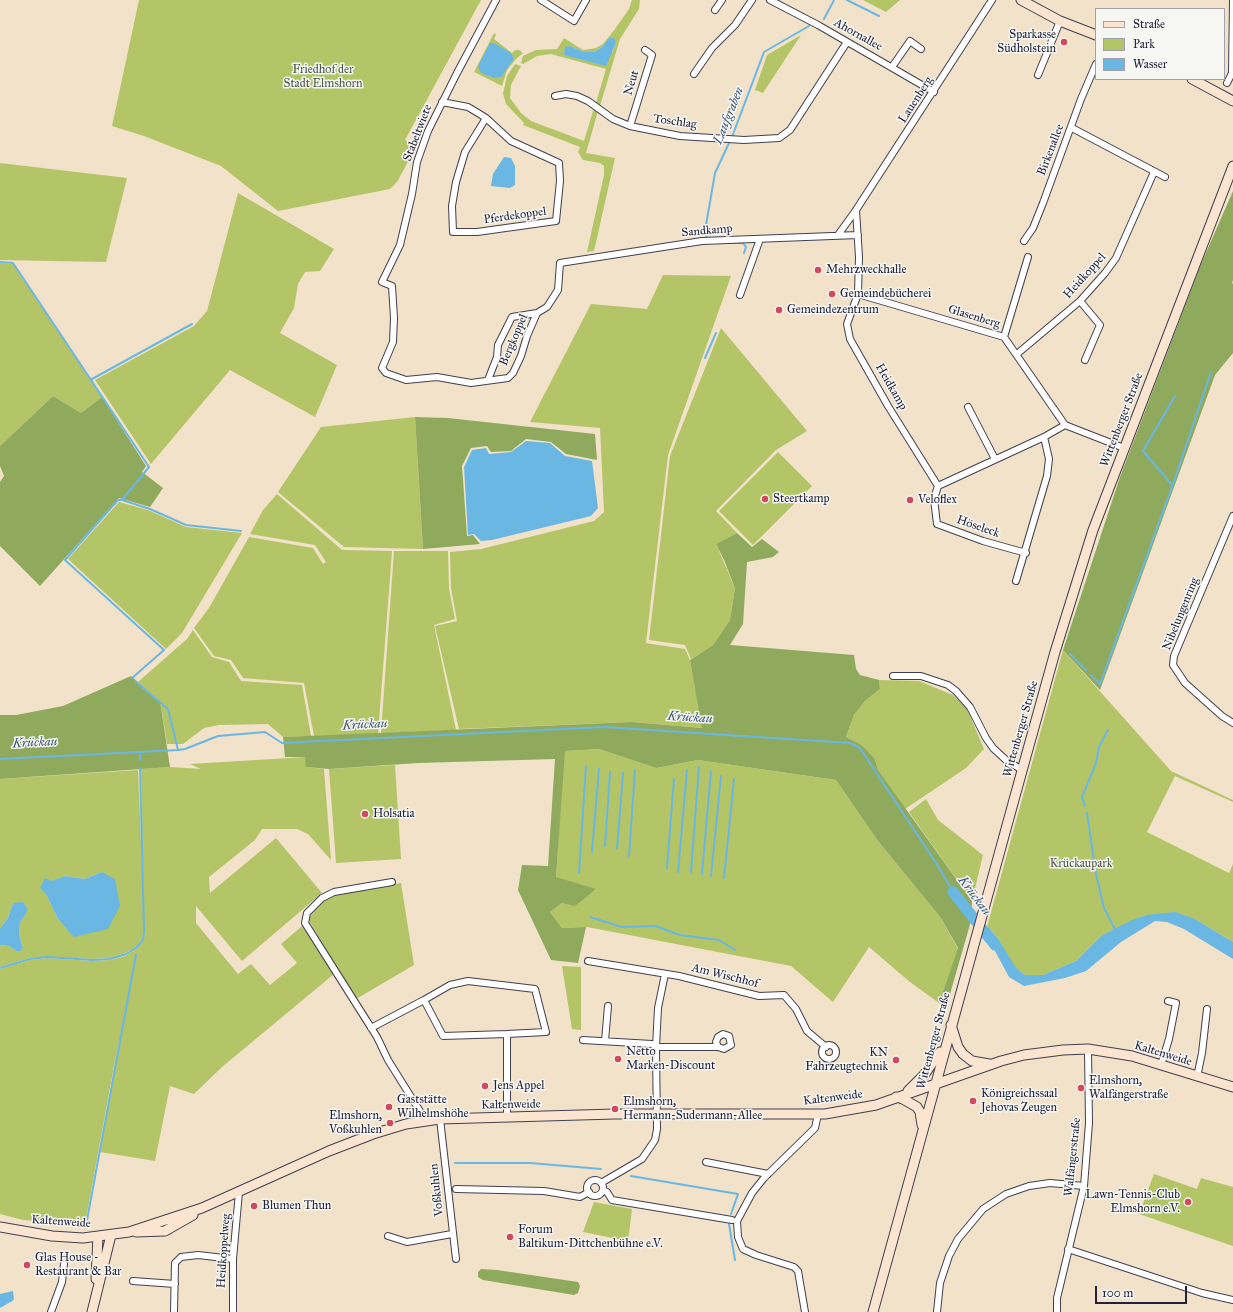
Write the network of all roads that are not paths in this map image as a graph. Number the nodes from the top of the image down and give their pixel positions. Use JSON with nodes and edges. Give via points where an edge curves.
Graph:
{"nodes":[{"id":1,"x":496,"y":0,"type":"edge"},
{"id":2,"x":541,"y":0,"type":"edge"},
{"id":3,"x":586,"y":0,"type":"edge"},
{"id":4,"x":722,"y":0,"type":"edge"},
{"id":5,"x":752,"y":0,"type":"edge"},
{"id":6,"x":770,"y":0,"type":"edge"},
{"id":7,"x":992,"y":0,"type":"edge"},
{"id":8,"x":1021,"y":0,"type":"edge"},
{"id":9,"x":1233,"y":0,"type":"edge"},
{"id":10,"x":715,"y":10,"type":"dead end"},
{"id":11,"x":1060,"y":21,"type":"junction"},
{"id":12,"x":1095,"y":35,"type":"edge"},
{"id":13,"x":847,"y":42,"type":"junction"},
{"id":14,"x":921,"y":49,"type":"dead end"},
{"id":15,"x":645,"y":50,"type":"dead end"},
{"id":16,"x":1095,"y":66,"type":"edge"},
{"id":17,"x":892,"y":67,"type":"junction"},
{"id":18,"x":694,"y":74,"type":"dead end"},
{"id":19,"x":1038,"y":76,"type":"dead end"},
{"id":20,"x":1194,"y":80,"type":"edge"},
{"id":21,"x":1227,"y":83,"type":"dead end"},
{"id":22,"x":934,"y":92,"type":"junction"},
{"id":23,"x":555,"y":96,"type":"dead end"},
{"id":24,"x":1233,"y":101,"type":"edge"},
{"id":25,"x":442,"y":102,"type":"junction"},
{"id":26,"x":486,"y":118,"type":"junction"},
{"id":27,"x":630,"y":126,"type":"junction"},
{"id":28,"x":1072,"y":128,"type":"junction"},
{"id":29,"x":1233,"y":166,"type":"edge"},
{"id":30,"x":1154,"y":172,"type":"junction"},
{"id":31,"x":1166,"y":177,"type":"dead end"},
{"id":32,"x":856,"y":210,"type":"junction"},
{"id":33,"x":838,"y":235,"type":"junction"},
{"id":34,"x":858,"y":235,"type":"junction"},
{"id":35,"x":760,"y":239,"type":"junction"},
{"id":36,"x":1024,"y":241,"type":"dead end"},
{"id":37,"x":1028,"y":257,"type":"dead end"},
{"id":38,"x":560,"y":263,"type":"joint"},
{"id":39,"x":392,"y":286,"type":"joint"},
{"id":40,"x":858,"y":294,"type":"junction"},
{"id":41,"x":740,"y":295,"type":"dead end"},
{"id":42,"x":1080,"y":301,"type":"junction"},
{"id":43,"x":538,"y":313,"type":"junction"},
{"id":44,"x":1004,"y":337,"type":"junction"},
{"id":45,"x":1017,"y":354,"type":"junction"},
{"id":46,"x":1085,"y":360,"type":"dead end"},
{"id":47,"x":488,"y":380,"type":"junction"},
{"id":48,"x":968,"y":407,"type":"dead end"},
{"id":49,"x":1065,"y":424,"type":"junction"},
{"id":50,"x":1044,"y":436,"type":"junction"},
{"id":51,"x":1124,"y":448,"type":"junction"},
{"id":52,"x":995,"y":459,"type":"junction"},
{"id":53,"x":938,"y":486,"type":"junction"},
{"id":54,"x":1233,"y":516,"type":"edge"},
{"id":55,"x":1026,"y":553,"type":"junction"},
{"id":56,"x":1016,"y":581,"type":"dead end"},
{"id":57,"x":893,"y":676,"type":"dead end"},
{"id":58,"x":1233,"y":724,"type":"edge"},
{"id":59,"x":1022,"y":770,"type":"junction"},
{"id":60,"x":392,"y":882,"type":"dead end"},
{"id":61,"x":588,"y":960,"type":"dead end"},
{"id":62,"x":665,"y":974,"type":"junction"},
{"id":63,"x":424,"y":1000,"type":"junction"},
{"id":64,"x":1168,"y":1001,"type":"dead end"},
{"id":65,"x":608,"y":1006,"type":"dead end"},
{"id":66,"x":1207,"y":1009,"type":"dead end"},
{"id":67,"x":951,"y":1025,"type":"junction"},
{"id":68,"x":371,"y":1028,"type":"junction"},
{"id":69,"x":507,"y":1034,"type":"junction"},
{"id":70,"x":583,"y":1040,"type":"dead end"},
{"id":71,"x":605,"y":1041,"type":"junction"},
{"id":72,"x":946,"y":1043,"type":"junction"},
{"id":73,"x":656,"y":1047,"type":"junction"},
{"id":74,"x":718,"y":1047,"type":"dead end"},
{"id":75,"x":826,"y":1047,"type":"dead end"},
{"id":76,"x":1088,"y":1049,"type":"junction"},
{"id":77,"x":990,"y":1064,"type":"junction"},
{"id":78,"x":1161,"y":1065,"type":"junction"},
{"id":79,"x":1197,"y":1077,"type":"junction"},
{"id":80,"x":935,"y":1083,"type":"junction"},
{"id":81,"x":1233,"y":1087,"type":"edge"},
{"id":82,"x":906,"y":1094,"type":"junction"},
{"id":83,"x":896,"y":1097,"type":"junction"},
{"id":84,"x":818,"y":1114,"type":"junction"},
{"id":85,"x":656,"y":1115,"type":"junction"},
{"id":86,"x":507,"y":1117,"type":"junction"},
{"id":87,"x":440,"y":1119,"type":"junction"},
{"id":88,"x":423,"y":1122,"type":"junction"},
{"id":89,"x":923,"y":1128,"type":"junction"},
{"id":90,"x":706,"y":1162,"type":"dead end"},
{"id":91,"x":768,"y":1174,"type":"junction"},
{"id":92,"x":601,"y":1183,"type":"junction"},
{"id":93,"x":1084,"y":1186,"type":"junction"},
{"id":94,"x":456,"y":1189,"type":"dead end"},
{"id":95,"x":602,"y":1190,"type":"junction"},
{"id":96,"x":239,"y":1192,"type":"junction"},
{"id":97,"x":589,"y":1192,"type":"junction"},
{"id":98,"x":732,"y":1220,"type":"dead end"},
{"id":99,"x":0,"y":1227,"type":"edge"},
{"id":100,"x":452,"y":1234,"type":"junction"},
{"id":101,"x":111,"y":1235,"type":"junction"},
{"id":102,"x":98,"y":1236,"type":"junction"},
{"id":103,"x":388,"y":1236,"type":"dead end"},
{"id":104,"x":1068,"y":1249,"type":"junction"},
{"id":105,"x":232,"y":1259,"type":"junction"},
{"id":106,"x":456,"y":1259,"type":"dead end"},
{"id":107,"x":64,"y":1264,"type":"dead end"},
{"id":108,"x":133,"y":1282,"type":"dead end"},
{"id":109,"x":175,"y":1284,"type":"junction"},
{"id":110,"x":1233,"y":1300,"type":"edge"},
{"id":111,"x":94,"y":1302,"type":"junction"},
{"id":112,"x":51,"y":1312,"type":"edge"},
{"id":113,"x":92,"y":1312,"type":"edge"},
{"id":114,"x":174,"y":1312,"type":"edge"},
{"id":115,"x":233,"y":1312,"type":"edge"},
{"id":116,"x":805,"y":1312,"type":"edge"},
{"id":117,"x":873,"y":1312,"type":"edge"},
{"id":118,"x":937,"y":1312,"type":"edge"},
{"id":119,"x":1057,"y":1312,"type":"edge"}],
"edges":[{"from":1,"to":25,"type":"street","name":"Stabeltwiete"},
{"from":2,"to":3,"type":"street","via":[[574,21]]},
{"from":4,"to":10,"type":"street"},
{"from":5,"to":18,"type":"street","via":[[735,25],[712,48]]},
{"from":6,"to":13,"type":"street","name":"Ahornallee"},
{"from":7,"to":22,"type":"street","name":"Lauenberg"},
{"from":8,"to":11,"type":"main road"},
{"from":9,"to":21,"type":"street","via":[[1232,73]]},
{"from":11,"to":12,"type":"main road"},
{"from":11,"to":19,"type":"street"},
{"from":13,"to":17,"type":"street","name":"Ahornallee"},
{"from":13,"to":27,"type":"street","name":"Toschlag","via":[[790,130],[779,138],[680,136]]},
{"from":14,"to":17,"type":"street","via":[[910,41]]},
{"from":15,"to":27,"type":"street","name":"Neut","via":[[652,55]]},
{"from":16,"to":28,"type":"street","name":"Birkenallee"},
{"from":17,"to":22,"type":"street","name":"Ahornallee"},
{"from":20,"to":24,"type":"main road"},
{"from":22,"to":32,"type":"street","name":"Lauenberg"},
{"from":23,"to":27,"type":"street","name":"Toschlag","via":[[577,96],[613,119]]},
{"from":25,"to":26,"type":"street","name":"Pferdekoppel","via":[[468,107]]},
{"from":25,"to":39,"type":"street","name":"Stabeltwiete","via":[[417,162],[400,245],[382,282]]},
{"from":26,"to":26,"type":"street","name":"Pferdekoppel","via":[[465,152],[456,182],[452,206],[453,232],[476,232],[556,221],[560,181],[558,163],[511,141]]},
{"from":28,"to":30,"type":"street"},
{"from":28,"to":36,"type":"street","name":"Birkenallee","via":[[1032,228]]},
{"from":29,"to":51,"type":"main road","name":"Wittenberger Straße"},
{"from":30,"to":31,"type":"street"},
{"from":30,"to":42,"type":"street","name":"Heidkoppel","via":[[1116,258]]},
{"from":32,"to":33,"type":"street","name":"Lauenberg"},
{"from":32,"to":34,"type":"street"},
{"from":33,"to":34,"type":"street","name":"Sandkamp"},
{"from":33,"to":35,"type":"street","name":"Sandkamp"},
{"from":34,"to":40,"type":"street"},
{"from":35,"to":38,"type":"street","name":"Sandkamp","via":[[702,241]]},
{"from":35,"to":41,"type":"street"},
{"from":37,"to":44,"type":"street"},
{"from":38,"to":43,"type":"street","name":"Bergkoppel","via":[[558,290],[547,307]]},
{"from":39,"to":47,"type":"street","name":"Bergkoppel","via":[[393,342],[382,368],[386,373],[406,380],[436,377],[471,383]]},
{"from":40,"to":44,"type":"street","name":"Glasenberg"},
{"from":40,"to":53,"type":"street","name":"Heidkamp","via":[[847,324],[850,339]]},
{"from":42,"to":45,"type":"street","name":"Heidkoppel"},
{"from":42,"to":46,"type":"street","via":[[1100,325]]},
{"from":43,"to":47,"type":"street","name":"Bergkoppel","via":[[513,373],[508,378]]},
{"from":43,"to":47,"type":"street","name":"Bergkoppel","via":[[512,317],[498,345],[497,357]]},
{"from":44,"to":45,"type":"street","name":"Glasenberg"},
{"from":45,"to":49,"type":"street","name":"Glasenberg"},
{"from":48,"to":52,"type":"street"},
{"from":49,"to":50,"type":"street"},
{"from":49,"to":51,"type":"street"},
{"from":50,"to":52,"type":"street"},
{"from":50,"to":55,"type":"street","via":[[1049,459],[1047,476]]},
{"from":51,"to":59,"type":"main road","name":"Wittenberger Straße","via":[[1093,530]]},
{"from":52,"to":53,"type":"street"},
{"from":53,"to":55,"type":"street","name":"Höseleck","via":[[934,499],[937,524]]},
{"from":54,"to":58,"type":"street","name":"Nibelungenring","via":[[1174,656],[1173,665],[1185,683]]},
{"from":55,"to":56,"type":"street"},
{"from":57,"to":59,"type":"street","via":[[921,676],[948,685],[970,706],[993,748]]},
{"from":59,"to":67,"type":"main road","name":"Wittenberger Straße"},
{"from":60,"to":68,"type":"street","via":[[334,892],[322,898],[306,913],[305,923]]},
{"from":61,"to":62,"type":"street","name":"Am Wischhof"},
{"from":62,"to":73,"type":"street","via":[[658,1008]]},
{"from":62,"to":75,"type":"street","name":"Am Wischhof","via":[[759,996],[784,996],[796,1009],[807,1031]]},
{"from":63,"to":68,"type":"street"},
{"from":63,"to":69,"type":"street","via":[[443,1036]]},
{"from":63,"to":69,"type":"street","via":[[450,985],[468,981],[535,989],[546,1032]]},
{"from":64,"to":78,"type":"street","via":[[1176,1003]]},
{"from":65,"to":71,"type":"street"},
{"from":66,"to":79,"type":"street"},
{"from":67,"to":72,"type":"main road","name":"Wittenberger Straße"},
{"from":67,"to":77,"type":"main road","via":[[963,1054],[972,1061]]},
{"from":68,"to":88,"type":"street","via":[[423,1116]]},
{"from":69,"to":86,"type":"street"},
{"from":70,"to":71,"type":"street"},
{"from":71,"to":73,"type":"street","via":[[652,1044]]},
{"from":72,"to":80,"type":"main road","name":"Wittenberger Straße"},
{"from":72,"to":82,"type":"main road","via":[[924,1075]]},
{"from":73,"to":74,"type":"street"},
{"from":73,"to":85,"type":"street"},
{"from":76,"to":77,"type":"main road","name":"Kaltenweide","via":[[1045,1051]]},
{"from":76,"to":78,"type":"main road","name":"Kaltenweide","via":[[1126,1055]]},
{"from":76,"to":93,"type":"street","name":"Walfängerstraße","via":[[1089,1124]]},
{"from":77,"to":80,"type":"main road","name":"Kaltenweide"},
{"from":78,"to":79,"type":"main road","name":"Kaltenweide"},
{"from":79,"to":81,"type":"main road","name":"Kaltenweide"},
{"from":80,"to":82,"type":"main road","name":"Kaltenweide"},
{"from":80,"to":89,"type":"main road","name":"Wittenberger Straße"},
{"from":82,"to":83,"type":"main road","name":"Kaltenweide"},
{"from":83,"to":84,"type":"main road","name":"Kaltenweide","via":[[857,1109]]},
{"from":83,"to":89,"type":"main road","via":[[917,1106]]},
{"from":84,"to":85,"type":"main road","name":"Kaltenweide"},
{"from":84,"to":91,"type":"street","via":[[814,1128]]},
{"from":85,"to":86,"type":"main road","name":"Kaltenweide"},
{"from":85,"to":92,"type":"street","via":[[655,1140],[648,1152],[634,1164]]},
{"from":86,"to":87,"type":"main road","name":"Kaltenweide"},
{"from":87,"to":88,"type":"main road","name":"Kaltenweide"},
{"from":87,"to":100,"type":"street","name":"Voßkuhlen"},
{"from":88,"to":96,"type":"main road","name":"Kaltenweide","via":[[391,1128],[349,1142]]},
{"from":89,"to":117,"type":"main road","name":"Wittenberger Straße"},
{"from":90,"to":91,"type":"street"},
{"from":91,"to":116,"type":"street","via":[[742,1210],[737,1221],[738,1237],[740,1244],[750,1252],[794,1267],[798,1271]]},
{"from":92,"to":95,"type":"street"},
{"from":92,"to":97,"type":"street","via":[[595,1180],[591,1182],[587,1187]]},
{"from":93,"to":104,"type":"street","name":"Walfängerstraße"},
{"from":93,"to":118,"type":"street","via":[[1050,1183],[1029,1186],[1006,1194],[983,1209],[958,1239],[949,1256],[940,1283]]},
{"from":94,"to":97,"type":"street","via":[[544,1192],[580,1197]]},
{"from":95,"to":97,"type":"street","via":[[595,1196]]},
{"from":95,"to":98,"type":"street","via":[[607,1192],[612,1200]]},
{"from":96,"to":101,"type":"main road","name":"Kaltenweide","via":[[202,1208],[129,1232]]},
{"from":96,"to":105,"type":"street","name":"Heidkoppelweg"},
{"from":99,"to":102,"type":"main road","name":"Kaltenweide","via":[[68,1237]]},
{"from":100,"to":103,"type":"street","via":[[407,1242]]},
{"from":100,"to":106,"type":"street","name":"Voßkuhlen"},
{"from":101,"to":102,"type":"main road","name":"Kaltenweide"},
{"from":101,"to":111,"type":"main road","name":"Kaltenweide"},
{"from":102,"to":111,"type":"main road","name":"Kaltenweide"},
{"from":104,"to":110,"type":"street","via":[[1202,1293]]},
{"from":104,"to":119,"type":"street","name":"Walfängerstraße","via":[[1057,1298]]},
{"from":105,"to":109,"type":"street","via":[[198,1255],[181,1257],[175,1263]]},
{"from":105,"to":115,"type":"street","name":"Heidkoppelweg"},
{"from":107,"to":112,"type":"street","via":[[62,1282]]},
{"from":108,"to":109,"type":"street"},
{"from":109,"to":114,"type":"street"},
{"from":111,"to":113,"type":"main road","name":"Kaltenweide"}]}
